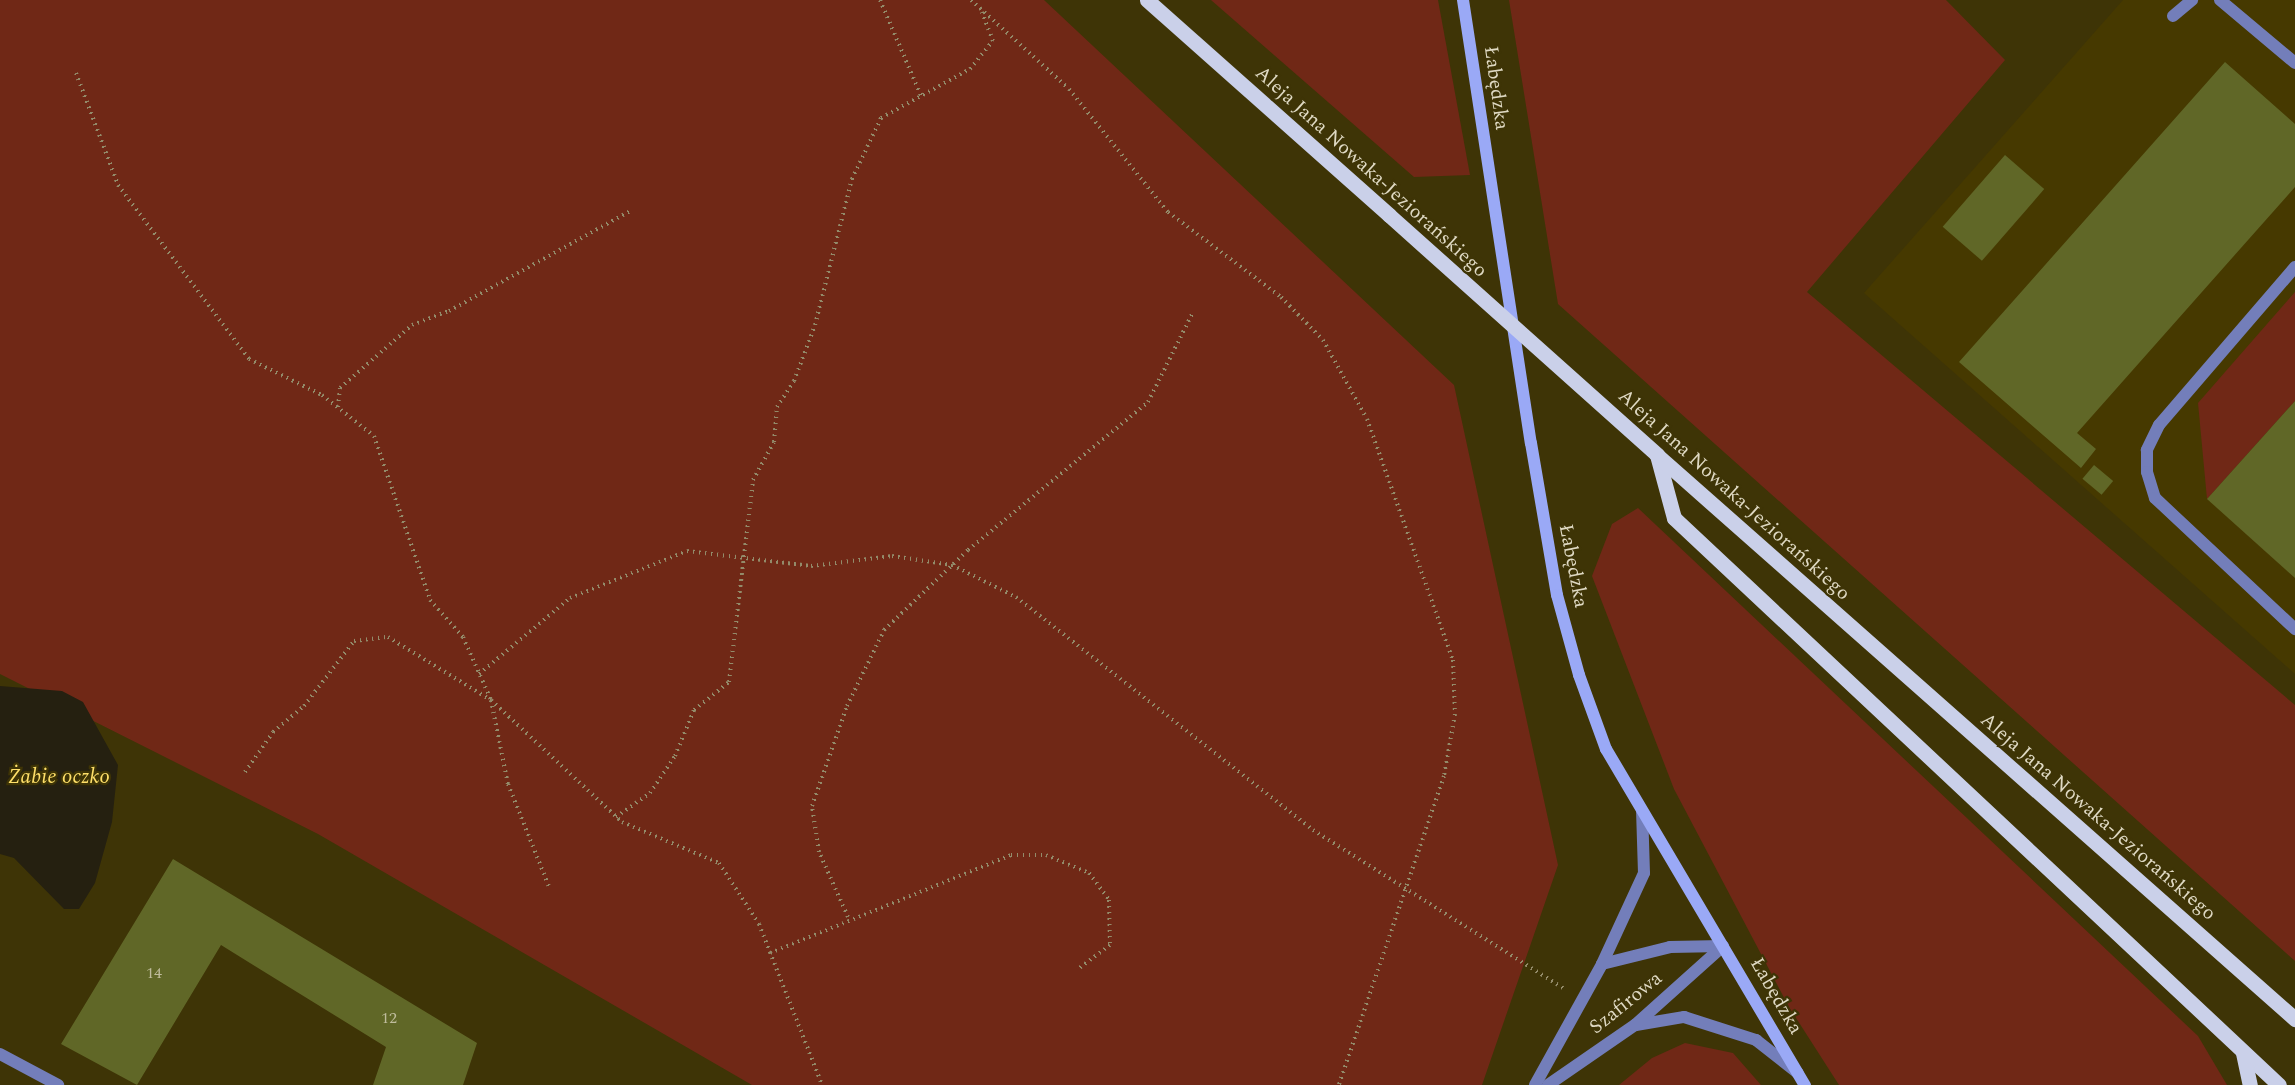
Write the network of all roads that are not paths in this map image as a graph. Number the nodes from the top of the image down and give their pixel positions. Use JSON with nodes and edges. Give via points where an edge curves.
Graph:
{"nodes":[{"id":1,"x":1147,"y":0,"type":"edge"},
{"id":2,"x":1463,"y":0,"type":"edge"},
{"id":3,"x":2192,"y":0,"type":"edge"},
{"id":4,"x":2220,"y":0,"type":"edge"},
{"id":5,"x":2173,"y":16,"type":"dead end"},
{"id":6,"x":2295,"y":63,"type":"edge"},
{"id":7,"x":2295,"y":267,"type":"edge"},
{"id":8,"x":1657,"y":455,"type":"junction"},
{"id":9,"x":2295,"y":629,"type":"edge"},
{"id":10,"x":1642,"y":811,"type":"junction"},
{"id":11,"x":1723,"y":946,"type":"junction"},
{"id":12,"x":1602,"y":964,"type":"junction"},
{"id":13,"x":2295,"y":1019,"type":"edge"},
{"id":14,"x":1635,"y":1026,"type":"junction"},
{"id":15,"x":2243,"y":1053,"type":"junction"},
{"id":16,"x":0,"y":1054,"type":"edge"},
{"id":17,"x":1802,"y":1079,"type":"edge"},
{"id":18,"x":58,"y":1085,"type":"edge"},
{"id":19,"x":1535,"y":1085,"type":"edge"},
{"id":20,"x":1548,"y":1085,"type":"edge"},
{"id":21,"x":2250,"y":1085,"type":"edge"},
{"id":22,"x":2279,"y":1085,"type":"edge"}],
"edges":[{"from":1,"to":8,"type":"main road","name":"Aleja Jana Nowaka-Jeziorańskiego","bridge":true},
{"from":2,"to":10,"type":"street","name":"Łabędzka","via":[[1557,594],[1606,749]]},
{"from":3,"to":5,"type":"street"},
{"from":4,"to":6,"type":"street"},
{"from":7,"to":9,"type":"street","via":[[2159,425],[2147,450],[2147,472],[2155,498]]},
{"from":8,"to":13,"type":"main road","name":"Aleja Jana Nowaka-Jeziorańskiego"},
{"from":8,"to":15,"type":"main road","via":[[1674,518]]},
{"from":10,"to":11,"type":"street","name":"Łabędzka"},
{"from":10,"to":12,"type":"street","via":[[1644,873]]},
{"from":11,"to":12,"type":"street","via":[[1670,947]]},
{"from":11,"to":14,"type":"street","name":"Szafirowa"},
{"from":11,"to":17,"type":"street","name":"Łabędzka"},
{"from":12,"to":19,"type":"street"},
{"from":14,"to":17,"type":"street","via":[[1684,1017],[1756,1040]]},
{"from":14,"to":20,"type":"street","name":"Szafirowa"},
{"from":15,"to":21,"type":"main road"},
{"from":15,"to":22,"type":"main road"},
{"from":16,"to":18,"type":"street"}]}
